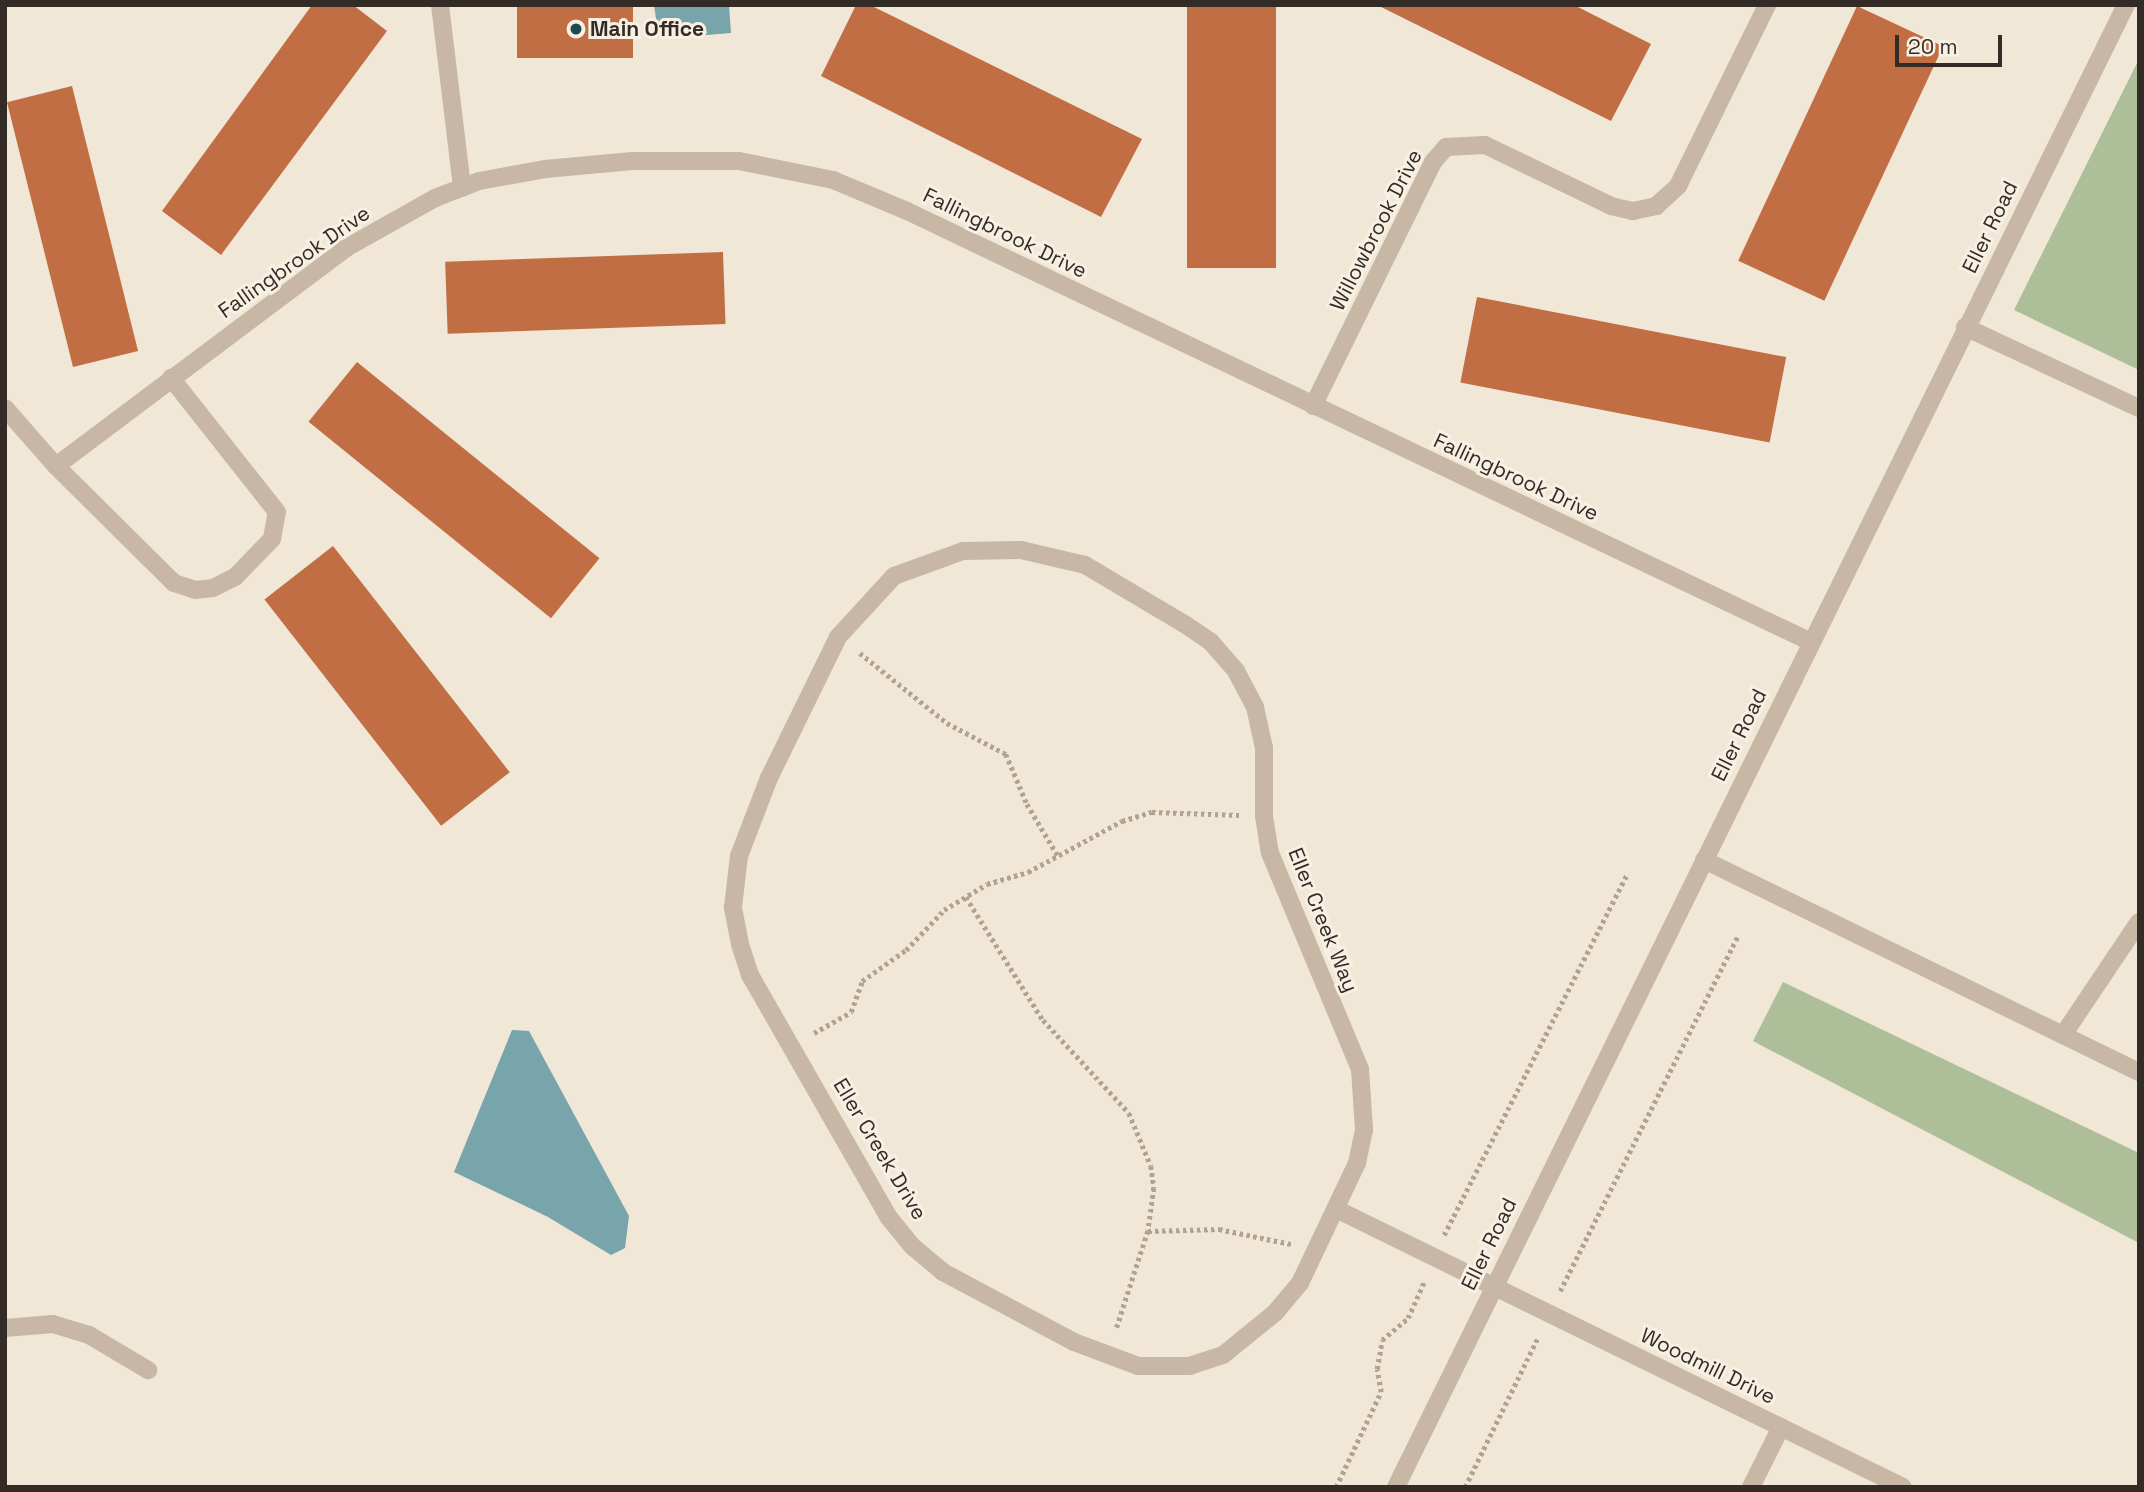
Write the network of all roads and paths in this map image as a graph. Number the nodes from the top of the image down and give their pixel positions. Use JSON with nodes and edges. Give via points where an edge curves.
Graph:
{"nodes":[{"id":1,"x":440,"y":5,"type":"edge"},
{"id":2,"x":1767,"y":5,"type":"edge"},
{"id":3,"x":2126,"y":5,"type":"edge"},
{"id":4,"x":462,"y":188,"type":"junction"},
{"id":5,"x":1965,"y":327,"type":"junction"},
{"id":6,"x":171,"y":377,"type":"junction"},
{"id":7,"x":1313,"y":406,"type":"junction"},
{"id":8,"x":5,"y":408,"type":"edge"},
{"id":9,"x":2139,"y":408,"type":"edge"},
{"id":10,"x":56,"y":466,"type":"junction"},
{"id":11,"x":850,"y":622,"type":"joint"},
{"id":12,"x":838,"y":637,"type":"junction"},
{"id":13,"x":1809,"y":641,"type":"junction"},
{"id":14,"x":1264,"y":816,"type":"junction"},
{"id":15,"x":1058,"y":856,"type":"junction"},
{"id":16,"x":1704,"y":860,"type":"junction"},
{"id":17,"x":1628,"y":874,"type":"dead end"},
{"id":18,"x":966,"y":897,"type":"junction"},
{"id":19,"x":2139,"y":922,"type":"edge"},
{"id":20,"x":1738,"y":936,"type":"dead end"},
{"id":21,"x":2133,"y":944,"type":"edge"},
{"id":22,"x":2063,"y":1035,"type":"junction"},
{"id":23,"x":793,"y":1045,"type":"junction"},
{"id":24,"x":2139,"y":1072,"type":"edge"},
{"id":25,"x":1336,"y":1209,"type":"junction"},
{"id":26,"x":1452,"y":1216,"type":"dead end"},
{"id":27,"x":1148,"y":1231,"type":"junction"},
{"id":28,"x":1315,"y":1252,"type":"junction"},
{"id":29,"x":1576,"y":1259,"type":"dead end"},
{"id":30,"x":1494,"y":1285,"type":"junction"},
{"id":31,"x":1408,"y":1318,"type":"dead end"},
{"id":32,"x":5,"y":1328,"type":"edge"},
{"id":33,"x":1105,"y":1354,"type":"junction"},
{"id":34,"x":148,"y":1370,"type":"dead end"},
{"id":35,"x":1518,"y":1378,"type":"dead end"},
{"id":36,"x":1782,"y":1427,"type":"junction"},
{"id":37,"x":1336,"y":1487,"type":"edge"},
{"id":38,"x":1396,"y":1487,"type":"edge"},
{"id":39,"x":1465,"y":1487,"type":"edge"},
{"id":40,"x":1751,"y":1487,"type":"edge"},
{"id":41,"x":1903,"y":1487,"type":"edge"}],
"edges":[{"from":1,"to":4,"type":"street"},
{"from":2,"to":7,"type":"street","name":"Willowbrook Drive","via":[[1678,186],[1656,206],[1633,211],[1611,206],[1485,145],[1446,147],[1433,162]]},
{"from":3,"to":5,"type":"street","name":"Eller Road"},
{"from":4,"to":6,"type":"street","name":"Fallingbrook Drive","via":[[435,198],[346,248]]},
{"from":4,"to":7,"type":"street","name":"Fallingbrook Drive","via":[[545,169],[633,161],[739,161],[833,180]]},
{"from":5,"to":9,"type":"street"},
{"from":5,"to":13,"type":"street","name":"Eller Road"},
{"from":6,"to":10,"type":"street","name":"Fallingbrook Drive"},
{"from":6,"to":10,"type":"street","via":[[277,513],[272,539],[235,577],[204,589],[174,583]]},
{"from":7,"to":13,"type":"street","name":"Fallingbrook Drive"},
{"from":8,"to":10,"type":"street"},
{"from":11,"to":12,"type":"street","name":"Eller Creek Drive"},
{"from":11,"to":14,"type":"street","name":"Eller Creek Way","via":[[894,576],[963,551],[1021,550],[1086,565],[1210,641],[1236,671],[1255,708],[1264,748]]},
{"from":12,"to":15,"type":"path","via":[[900,681],[947,723],[1006,754],[1027,804]]},
{"from":12,"to":23,"type":"street","name":"Eller Creek Drive","via":[[769,778],[739,856],[733,907],[750,975]]},
{"from":13,"to":16,"type":"street","name":"Eller Road"},
{"from":14,"to":15,"type":"path","via":[[1153,811],[1122,821]]},
{"from":14,"to":25,"type":"street","name":"Eller Creek Way","via":[[1270,853],[1360,1069],[1364,1130],[1357,1163]]},
{"from":15,"to":18,"type":"path"},
{"from":16,"to":22,"type":"street"},
{"from":16,"to":30,"type":"street","name":"Eller Road"},
{"from":17,"to":26,"type":"path"},
{"from":18,"to":23,"type":"path","via":[[944,910],[906,950],[862,981],[851,1012]]},
{"from":18,"to":27,"type":"path","via":[[1044,1020],[1129,1113],[1151,1166],[1154,1188]]},
{"from":19,"to":21,"type":"street"},
{"from":20,"to":29,"type":"path"},
{"from":21,"to":22,"type":"street"},
{"from":22,"to":24,"type":"street"},
{"from":23,"to":33,"type":"street","name":"Eller Creek Drive","via":[[888,1216],[912,1246],[943,1272]]},
{"from":25,"to":28,"type":"street","name":"Eller Creek Drive"},
{"from":25,"to":30,"type":"street"},
{"from":27,"to":28,"type":"path","via":[[1219,1229],[1263,1235]]},
{"from":27,"to":33,"type":"path","via":[[1122,1316]]},
{"from":28,"to":33,"type":"street","name":"Eller Creek Drive","via":[[1300,1283],[1276,1312],[1223,1355],[1164,1369]]},
{"from":30,"to":36,"type":"street","name":"Woodmill Drive"},
{"from":30,"to":38,"type":"street","name":"Eller Road"},
{"from":31,"to":37,"type":"path","via":[[1382,1340],[1377,1369],[1381,1392]]},
{"from":32,"to":34,"type":"street","via":[[54,1324],[89,1335]]},
{"from":35,"to":39,"type":"path"},
{"from":36,"to":40,"type":"street"},
{"from":36,"to":41,"type":"street","name":"Woodmill Drive"}]}
